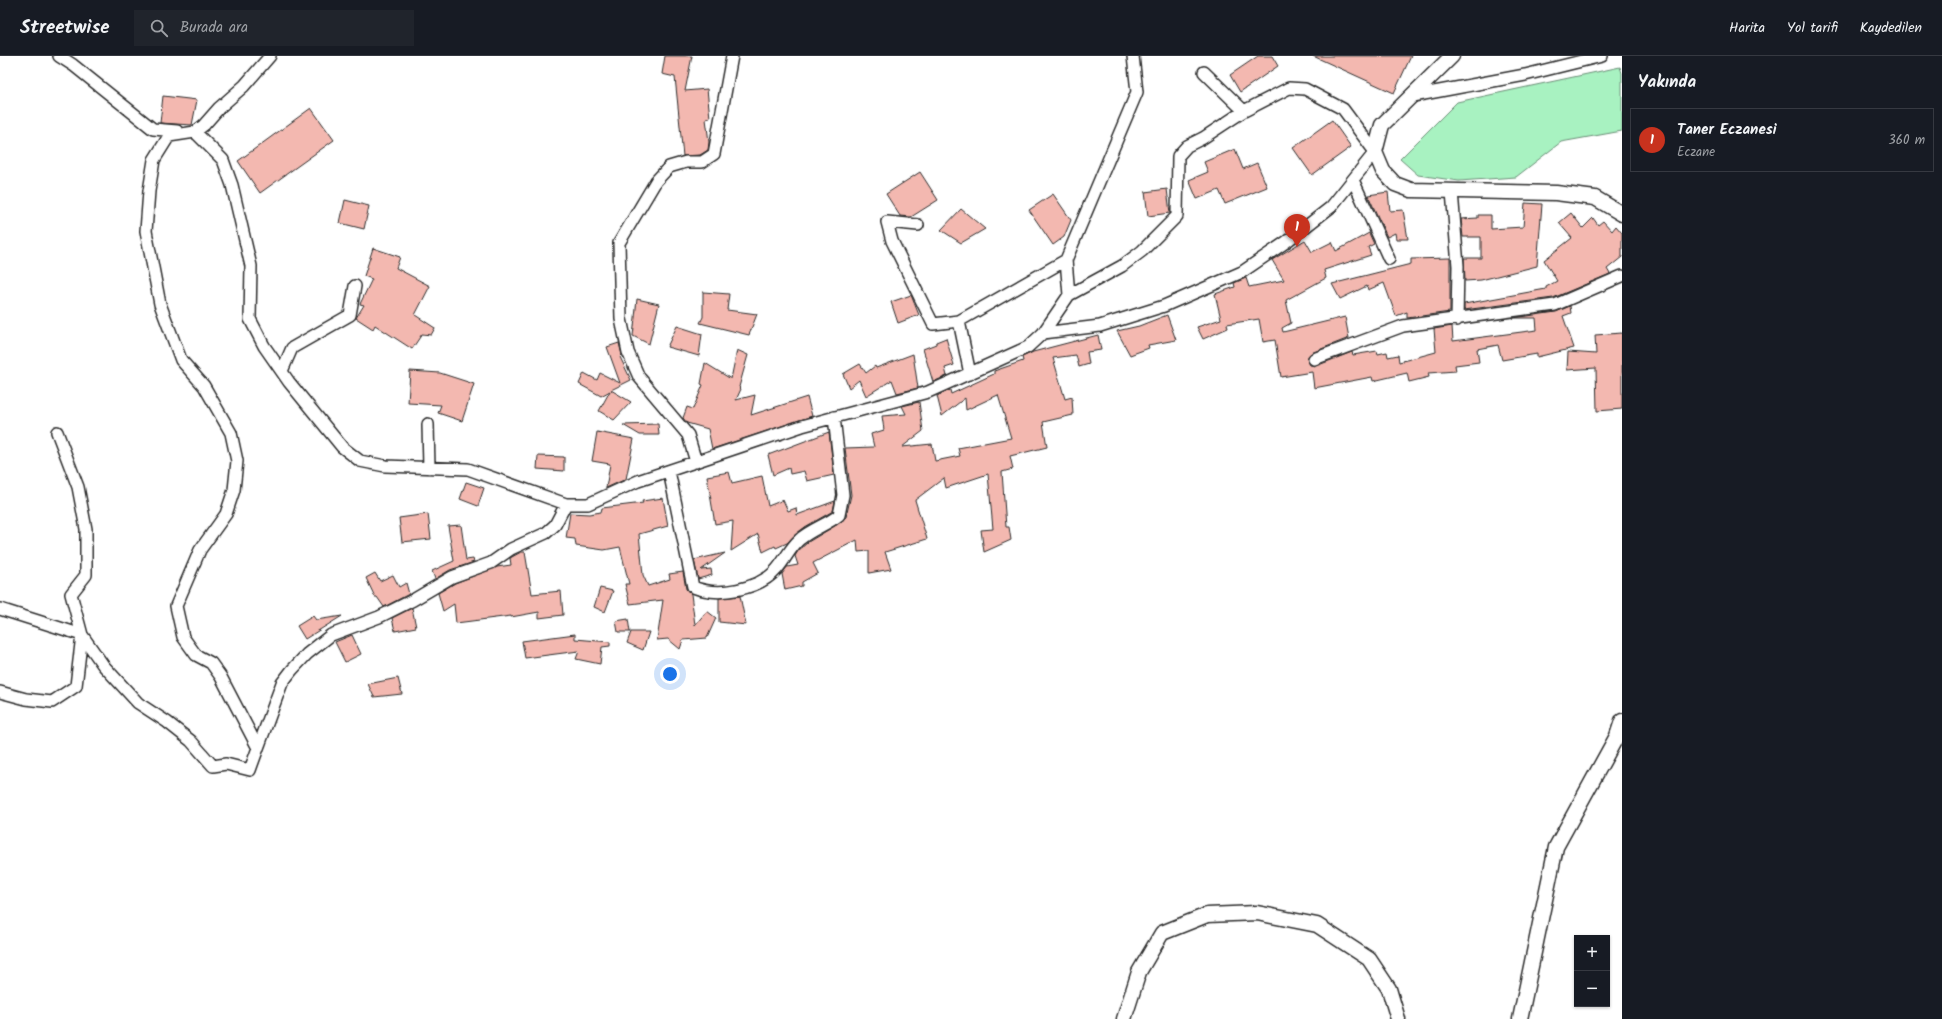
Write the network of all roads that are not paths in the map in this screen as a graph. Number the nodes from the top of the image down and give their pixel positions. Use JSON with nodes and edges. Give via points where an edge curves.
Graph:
{"nodes":[{"id":1,"x":59,"y":56,"type":"edge"},
{"id":2,"x":270,"y":56,"type":"edge"},
{"id":3,"x":732,"y":56,"type":"edge"},
{"id":4,"x":1133,"y":56,"type":"edge"},
{"id":5,"x":1452,"y":56,"type":"edge"},
{"id":6,"x":1602,"y":56,"type":"edge"},
{"id":7,"x":1204,"y":72,"type":"dead end"},
{"id":8,"x":1413,"y":96,"type":"junction"},
{"id":9,"x":1244,"y":111,"type":"junction"},
{"id":10,"x":190,"y":132,"type":"junction"},
{"id":11,"x":1375,"y":152,"type":"junction"},
{"id":12,"x":1353,"y":180,"type":"junction"},
{"id":13,"x":1452,"y":191,"type":"junction"},
{"id":14,"x":1622,"y":214,"type":"edge"},
{"id":15,"x":918,"y":225,"type":"dead end"},
{"id":16,"x":1389,"y":259,"type":"dead end"},
{"id":17,"x":1066,"y":260,"type":"junction"},
{"id":18,"x":1622,"y":276,"type":"edge"},
{"id":19,"x":355,"y":286,"type":"dead end"},
{"id":20,"x":1069,"y":295,"type":"junction"},
{"id":21,"x":1457,"y":320,"type":"junction"},
{"id":22,"x":959,"y":321,"type":"junction"},
{"id":23,"x":1044,"y":333,"type":"junction"},
{"id":24,"x":1314,"y":359,"type":"dead end"},
{"id":25,"x":282,"y":371,"type":"junction"},
{"id":26,"x":970,"y":374,"type":"junction"},
{"id":27,"x":834,"y":417,"type":"junction"},
{"id":28,"x":428,"y":424,"type":"dead end"},
{"id":29,"x":57,"y":432,"type":"dead end"},
{"id":30,"x":696,"y":462,"type":"junction"},
{"id":31,"x":429,"y":468,"type":"junction"},
{"id":32,"x":669,"y":471,"type":"junction"},
{"id":33,"x":566,"y":504,"type":"junction"},
{"id":34,"x":0,"y":609,"type":"edge"},
{"id":35,"x":82,"y":635,"type":"junction"},
{"id":36,"x":0,"y":692,"type":"edge"},
{"id":37,"x":1622,"y":722,"type":"edge"},
{"id":38,"x":258,"y":748,"type":"junction"},
{"id":39,"x":1124,"y":1019,"type":"edge"},
{"id":40,"x":1398,"y":1019,"type":"edge"},
{"id":41,"x":1520,"y":1019,"type":"edge"}],
"edges":[{"from":1,"to":10,"type":"street","via":[[74,65],[153,129]]},
{"from":2,"to":10,"type":"street","via":[[204,125]]},
{"from":3,"to":30,"type":"street","via":[[714,154],[702,162],[686,162],[669,167],[656,181],[619,244],[621,319],[628,352],[639,377],[688,435]]},
{"from":4,"to":17,"type":"street","via":[[1137,92]]},
{"from":5,"to":8,"type":"street"},
{"from":6,"to":8,"type":"street","via":[[1525,75]]},
{"from":7,"to":9,"type":"street"},
{"from":8,"to":11,"type":"street","via":[[1382,125]]},
{"from":9,"to":11,"type":"street","via":[[1289,88],[1305,89],[1344,109]]},
{"from":9,"to":20,"type":"street","via":[[1187,146],[1178,156],[1177,216],[1142,251],[1122,266]]},
{"from":10,"to":25,"type":"street","via":[[223,160],[240,216],[251,266],[250,319],[264,346]]},
{"from":10,"to":38,"type":"street","via":[[169,136],[154,160],[146,231],[160,304],[173,341],[181,360],[204,386],[231,433],[236,461],[234,490],[226,514],[200,550],[176,606],[184,637],[196,656],[211,663],[221,677]]},
{"from":11,"to":12,"type":"street"},
{"from":11,"to":13,"type":"street","via":[[1383,171],[1396,184],[1412,190]]},
{"from":12,"to":16,"type":"street"},
{"from":12,"to":23,"type":"street","via":[[1331,207],[1242,272],[1164,306],[1100,326]]},
{"from":13,"to":14,"type":"street","via":[[1556,193],[1595,198]]},
{"from":13,"to":21,"type":"street","via":[[1458,266]]},
{"from":15,"to":22,"type":"street","via":[[887,222],[892,241],[933,324]]},
{"from":17,"to":20,"type":"street"},
{"from":17,"to":22,"type":"street"},
{"from":18,"to":21,"type":"street","via":[[1555,306]]},
{"from":19,"to":25,"type":"street","via":[[350,315],[292,348]]},
{"from":20,"to":23,"type":"street"},
{"from":21,"to":24,"type":"street","via":[[1404,326]]},
{"from":22,"to":26,"type":"street"},
{"from":23,"to":26,"type":"street","via":[[1028,346]]},
{"from":25,"to":31,"type":"street","via":[[342,447],[360,461],[385,466]]},
{"from":26,"to":27,"type":"street","via":[[928,392]]},
{"from":27,"to":30,"type":"street"},
{"from":27,"to":32,"type":"street","via":[[843,495],[839,515],[799,540],[777,569],[757,584],[727,590],[693,587]]},
{"from":28,"to":31,"type":"street"},
{"from":29,"to":35,"type":"street","via":[[78,487],[86,530],[86,575],[71,594]]},
{"from":30,"to":32,"type":"street"},
{"from":31,"to":33,"type":"street","via":[[468,469]]},
{"from":32,"to":33,"type":"street","via":[[638,481],[588,504]]},
{"from":33,"to":38,"type":"street","via":[[558,521],[546,533],[511,549],[491,563],[452,577],[379,617],[331,635],[307,654],[282,683]]},
{"from":34,"to":35,"type":"street"},
{"from":35,"to":36,"type":"street","via":[[76,686],[52,702]]},
{"from":35,"to":38,"type":"street","via":[[103,665],[138,703],[191,741],[214,766],[226,764],[250,770]]},
{"from":37,"to":41,"type":"street","via":[[1617,736],[1556,847]]},
{"from":39,"to":40,"type":"street","via":[[1139,972],[1162,933],[1207,914],[1257,913],[1317,925],[1369,959],[1389,989]]}]}
